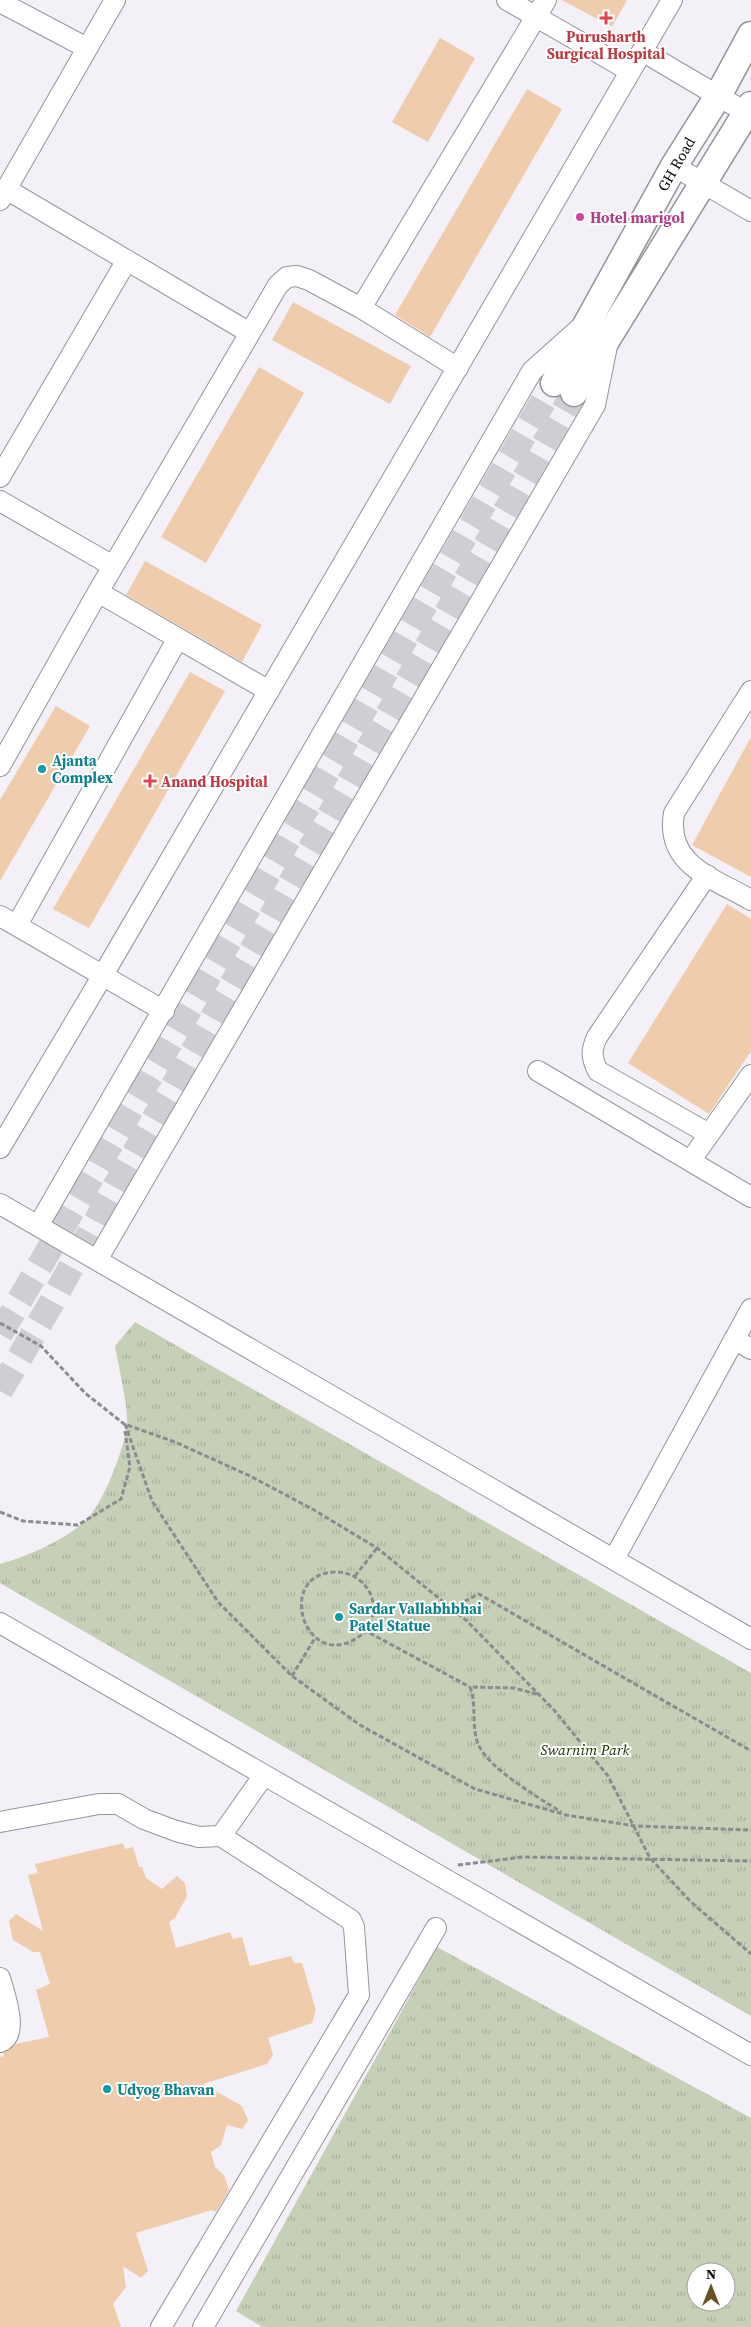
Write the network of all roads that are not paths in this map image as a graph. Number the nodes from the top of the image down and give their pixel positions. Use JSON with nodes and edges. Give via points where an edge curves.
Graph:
{"nodes":[{"id":1,"x":115,"y":0,"type":"edge"},
{"id":2,"x":507,"y":0,"type":"edge"},
{"id":3,"x":672,"y":0,"type":"edge"},
{"id":4,"x":0,"y":2,"type":"edge"},
{"id":5,"x":541,"y":8,"type":"edge"},
{"id":6,"x":751,"y":35,"type":"edge"},
{"id":7,"x":87,"y":48,"type":"junction"},
{"id":8,"x":642,"y":51,"type":"junction"},
{"id":9,"x":630,"y":71,"type":"junction"},
{"id":10,"x":718,"y":96,"type":"junction"},
{"id":11,"x":749,"y":109,"type":"edge"},
{"id":12,"x":674,"y":166,"type":"junction"},
{"id":13,"x":704,"y":183,"type":"junction"},
{"id":14,"x":3,"y":194,"type":"edge"},
{"id":15,"x":751,"y":211,"type":"edge"},
{"id":16,"x":127,"y":260,"type":"junction"},
{"id":17,"x":361,"y":308,"type":"junction"},
{"id":18,"x":588,"y":321,"type":"junction"},
{"id":19,"x":250,"y":333,"type":"junction"},
{"id":20,"x":609,"y":337,"type":"junction"},
{"id":21,"x":458,"y":368,"type":"junction"},
{"id":22,"x":0,"y":477,"type":"edge"},
{"id":23,"x":0,"y":501,"type":"edge"},
{"id":24,"x":113,"y":566,"type":"junction"},
{"id":25,"x":98,"y":592,"type":"junction"},
{"id":26,"x":178,"y":638,"type":"junction"},
{"id":27,"x":269,"y":691,"type":"junction"},
{"id":28,"x":751,"y":691,"type":"edge"},
{"id":29,"x":0,"y":766,"type":"edge"},
{"id":30,"x":707,"y":875,"type":"junction"},
{"id":31,"x":751,"y":900,"type":"edge"},
{"id":32,"x":8,"y":920,"type":"edge"},
{"id":33,"x":103,"y":976,"type":"junction"},
{"id":34,"x":164,"y":1011,"type":"junction"},
{"id":35,"x":538,"y":1071,"type":"dead end"},
{"id":36,"x":751,"y":1075,"type":"edge"},
{"id":37,"x":709,"y":1134,"type":"junction"},
{"id":38,"x":0,"y":1148,"type":"edge"},
{"id":39,"x":691,"y":1160,"type":"junction"},
{"id":40,"x":751,"y":1197,"type":"edge"},
{"id":41,"x":0,"y":1204,"type":"edge"},
{"id":42,"x":38,"y":1226,"type":"junction"},
{"id":43,"x":97,"y":1260,"type":"junction"},
{"id":44,"x":751,"y":1309,"type":"edge"},
{"id":45,"x":743,"y":1344,"type":"edge"},
{"id":46,"x":614,"y":1559,"type":"junction"},
{"id":47,"x":0,"y":1623,"type":"edge"},
{"id":48,"x":751,"y":1639,"type":"edge"},
{"id":49,"x":264,"y":1775,"type":"junction"},
{"id":50,"x":0,"y":1822,"type":"edge"},
{"id":51,"x":221,"y":1836,"type":"junction"},
{"id":52,"x":436,"y":1928,"type":"dead end"},
{"id":53,"x":0,"y":1978,"type":"edge"},
{"id":54,"x":0,"y":2042,"type":"edge"},
{"id":55,"x":751,"y":2055,"type":"edge"},
{"id":56,"x":161,"y":2327,"type":"edge"},
{"id":57,"x":203,"y":2327,"type":"edge"}],
"edges":[{"from":1,"to":7,"type":"street"},
{"from":2,"to":5,"type":"street"},
{"from":3,"to":8,"type":"street"},
{"from":4,"to":7,"type":"street"},
{"from":5,"to":9,"type":"street"},
{"from":5,"to":17,"type":"street"},
{"from":6,"to":10,"type":"main road","name":"GH Road"},
{"from":7,"to":14,"type":"street"},
{"from":8,"to":9,"type":"street"},
{"from":8,"to":10,"type":"street"},
{"from":9,"to":21,"type":"street"},
{"from":10,"to":11,"type":"street"},
{"from":10,"to":12,"type":"main road","name":"GH Road"},
{"from":11,"to":13,"type":"main road"},
{"from":12,"to":13,"type":"street"},
{"from":12,"to":18,"type":"main road","name":"GH Road"},
{"from":13,"to":15,"type":"street"},
{"from":13,"to":20,"type":"main road"},
{"from":14,"to":16,"type":"street"},
{"from":16,"to":19,"type":"street"},
{"from":16,"to":22,"type":"street"},
{"from":17,"to":19,"type":"street","via":[[309,280],[287,277],[278,285]]},
{"from":17,"to":21,"type":"street"},
{"from":18,"to":20,"type":"main road","name":"GH Road","via":[[564,388]]},
{"from":18,"to":34,"type":"street","via":[[532,371]]},
{"from":19,"to":24,"type":"street"},
{"from":20,"to":43,"type":"street","via":[[595,405]]},
{"from":21,"to":27,"type":"street"},
{"from":23,"to":24,"type":"street"},
{"from":24,"to":25,"type":"street"},
{"from":25,"to":26,"type":"street"},
{"from":25,"to":29,"type":"street"},
{"from":26,"to":27,"type":"street"},
{"from":26,"to":32,"type":"street"},
{"from":27,"to":33,"type":"street"},
{"from":28,"to":30,"type":"street","via":[[674,812],[671,829],[676,846],[689,864]]},
{"from":30,"to":31,"type":"street"},
{"from":30,"to":37,"type":"street","via":[[592,1048],[598,1070]]},
{"from":32,"to":33,"type":"street"},
{"from":33,"to":34,"type":"street"},
{"from":33,"to":38,"type":"street"},
{"from":34,"to":42,"type":"street"},
{"from":35,"to":39,"type":"street"},
{"from":36,"to":37,"type":"street"},
{"from":37,"to":39,"type":"street"},
{"from":39,"to":40,"type":"street"},
{"from":41,"to":42,"type":"street"},
{"from":42,"to":43,"type":"street"},
{"from":43,"to":46,"type":"street"},
{"from":44,"to":45,"type":"street"},
{"from":45,"to":46,"type":"street"},
{"from":46,"to":48,"type":"street"},
{"from":47,"to":49,"type":"street"},
{"from":49,"to":51,"type":"street"},
{"from":49,"to":55,"type":"street"},
{"from":50,"to":51,"type":"street","via":[[99,1804],[118,1804],[144,1819],[176,1831],[199,1837]]},
{"from":51,"to":56,"type":"street","via":[[350,1920],[354,1927],[359,1995]]},
{"from":52,"to":57,"type":"street"},
{"from":53,"to":54,"type":"street","via":[[11,2023],[9,2034]]}]}
